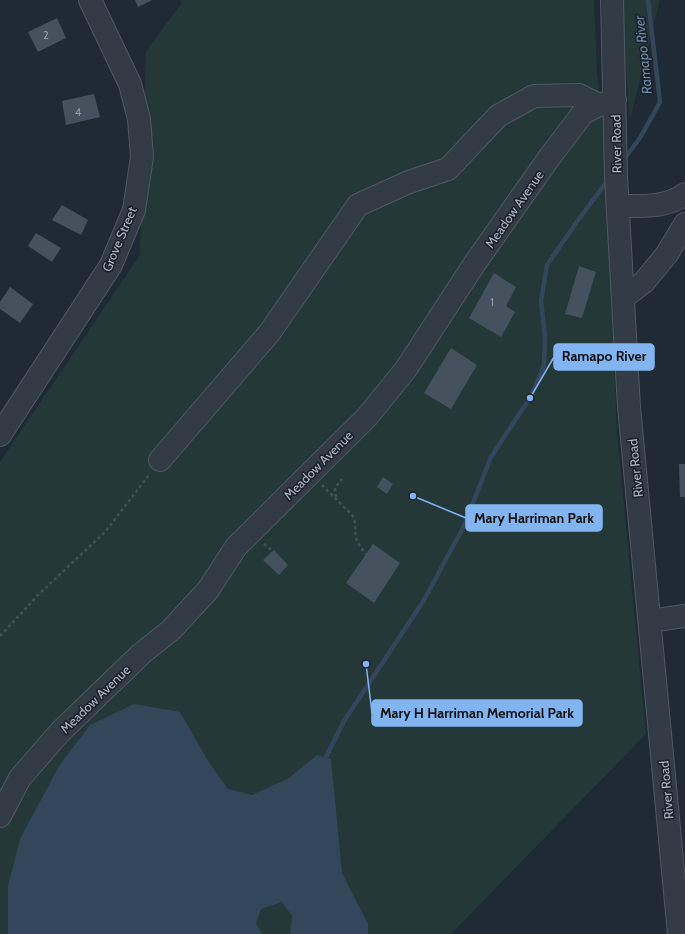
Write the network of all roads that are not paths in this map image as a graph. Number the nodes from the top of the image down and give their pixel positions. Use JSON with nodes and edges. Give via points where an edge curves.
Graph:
{"nodes":[{"id":1,"x":90,"y":0,"type":"edge"},
{"id":2,"x":612,"y":0,"type":"edge"},
{"id":3,"x":609,"y":108,"type":"junction"},
{"id":4,"x":685,"y":194,"type":"edge"},
{"id":5,"x":618,"y":206,"type":"junction"},
{"id":6,"x":685,"y":224,"type":"edge"},
{"id":7,"x":623,"y":298,"type":"junction"},
{"id":8,"x":0,"y":435,"type":"edge"},
{"id":9,"x":160,"y":460,"type":"road end"},
{"id":10,"x":685,"y":616,"type":"edge"},
{"id":11,"x":650,"y":621,"type":"junction"},
{"id":12,"x":0,"y":816,"type":"edge"},
{"id":13,"x":679,"y":934,"type":"edge"}],
"edges":[{"from":1,"to":8,"type":"street","name":"Grove Street","via":[[130,84],[140,118],[142,156],[134,210],[111,265]]},
{"from":2,"to":3,"type":"street","name":"River Road"},
{"from":3,"to":5,"type":"street","name":"River Road"},
{"from":3,"to":9,"type":"street","via":[[580,95],[534,96],[498,116],[448,169],[409,182],[358,205],[270,332]]},
{"from":3,"to":12,"type":"street","name":"Meadow Avenue","via":[[584,113],[549,158],[406,369],[367,417],[236,547],[208,590],[171,630],[141,654],[60,732],[20,778]]},
{"from":4,"to":5,"type":"street","via":[[669,203]]},
{"from":5,"to":7,"type":"street","name":"River Road"},
{"from":6,"to":7,"type":"street","via":[[667,254],[644,282]]},
{"from":7,"to":11,"type":"street","name":"River Road","via":[[629,407]]},
{"from":10,"to":11,"type":"street"},
{"from":11,"to":13,"type":"street","name":"River Road"}]}
